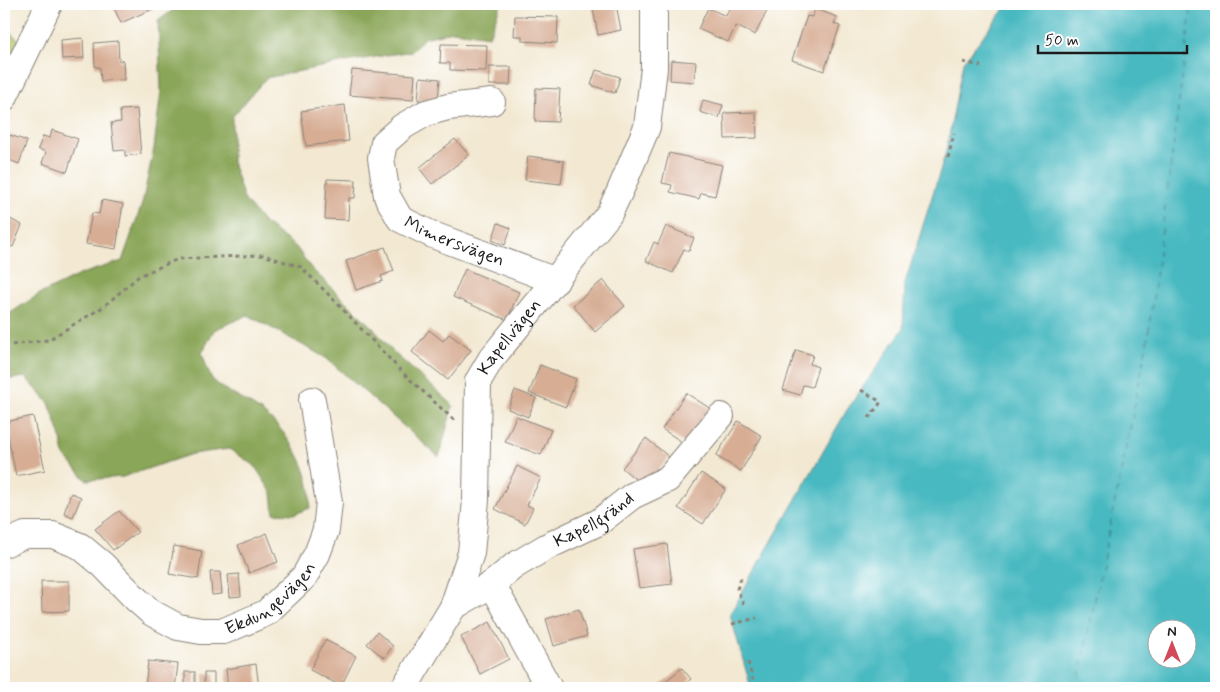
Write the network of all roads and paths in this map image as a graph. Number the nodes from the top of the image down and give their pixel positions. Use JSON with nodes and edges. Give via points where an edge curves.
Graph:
{"nodes":[{"id":1,"x":49,"y":4,"type":"edge"},
{"id":2,"x":654,"y":4,"type":"edge"},
{"id":3,"x":964,"y":62,"type":"dead end"},
{"id":4,"x":981,"y":66,"type":"dead end"},
{"id":5,"x":4,"y":98,"type":"edge"},
{"id":6,"x":492,"y":102,"type":"dead end"},
{"id":7,"x":954,"y":133,"type":"dead end"},
{"id":8,"x":948,"y":158,"type":"dead end"},
{"id":9,"x":556,"y":281,"type":"junction"},
{"id":10,"x":4,"y":346,"type":"edge"},
{"id":11,"x":861,"y":390,"type":"dead end"},
{"id":12,"x":312,"y":400,"type":"dead end"},
{"id":13,"x":721,"y":416,"type":"dead end"},
{"id":14,"x":869,"y":418,"type":"dead end"},
{"id":15,"x":476,"y":440,"type":"junction"},
{"id":16,"x":4,"y":544,"type":"edge"},
{"id":17,"x":741,"y":578,"type":"dead end"},
{"id":18,"x":492,"y":584,"type":"junction"},
{"id":19,"x":744,"y":605,"type":"dead end"},
{"id":20,"x":453,"y":607,"type":"junction"},
{"id":21,"x":757,"y":618,"type":"dead end"},
{"id":22,"x":732,"y":624,"type":"dead end"},
{"id":23,"x":748,"y":662,"type":"dead end"},
{"id":24,"x":752,"y":680,"type":"dead end"},
{"id":25,"x":404,"y":688,"type":"edge"},
{"id":26,"x":549,"y":688,"type":"edge"}],
"edges":[{"from":1,"to":5,"type":"street"},
{"from":2,"to":9,"type":"street","name":"Kapellvägen","via":[[654,68],[647,127],[609,214]]},
{"from":3,"to":4,"type":"path"},
{"from":6,"to":9,"type":"street","name":"Mimersvägen","via":[[426,113],[384,142],[381,158],[387,196],[400,219]]},
{"from":7,"to":8,"type":"path"},
{"from":9,"to":15,"type":"street","name":"Kapellvägen","via":[[478,381]]},
{"from":10,"to":15,"type":"path","via":[[48,340],[103,307],[139,276],[178,259],[263,255],[301,267],[402,372]]},
{"from":11,"to":14,"type":"path","via":[[881,402]]},
{"from":12,"to":16,"type":"street","name":"Ekdungevägen","via":[[329,502],[326,530],[304,577],[258,617],[224,631],[178,627],[152,613],[80,546],[53,535],[25,535]]},
{"from":13,"to":18,"type":"street","name":"Kapellgränd","via":[[668,479],[632,496],[599,522],[514,566]]},
{"from":15,"to":20,"type":"street","name":"Kapellvägen","via":[[476,500],[471,553]]},
{"from":17,"to":19,"type":"path","via":[[737,589]]},
{"from":18,"to":20,"type":"street","name":"Kapellgränd"},
{"from":18,"to":26,"type":"street"},
{"from":20,"to":25,"type":"street","name":"Kapellvägen"},
{"from":21,"to":22,"type":"path"},
{"from":23,"to":24,"type":"path"}]}
